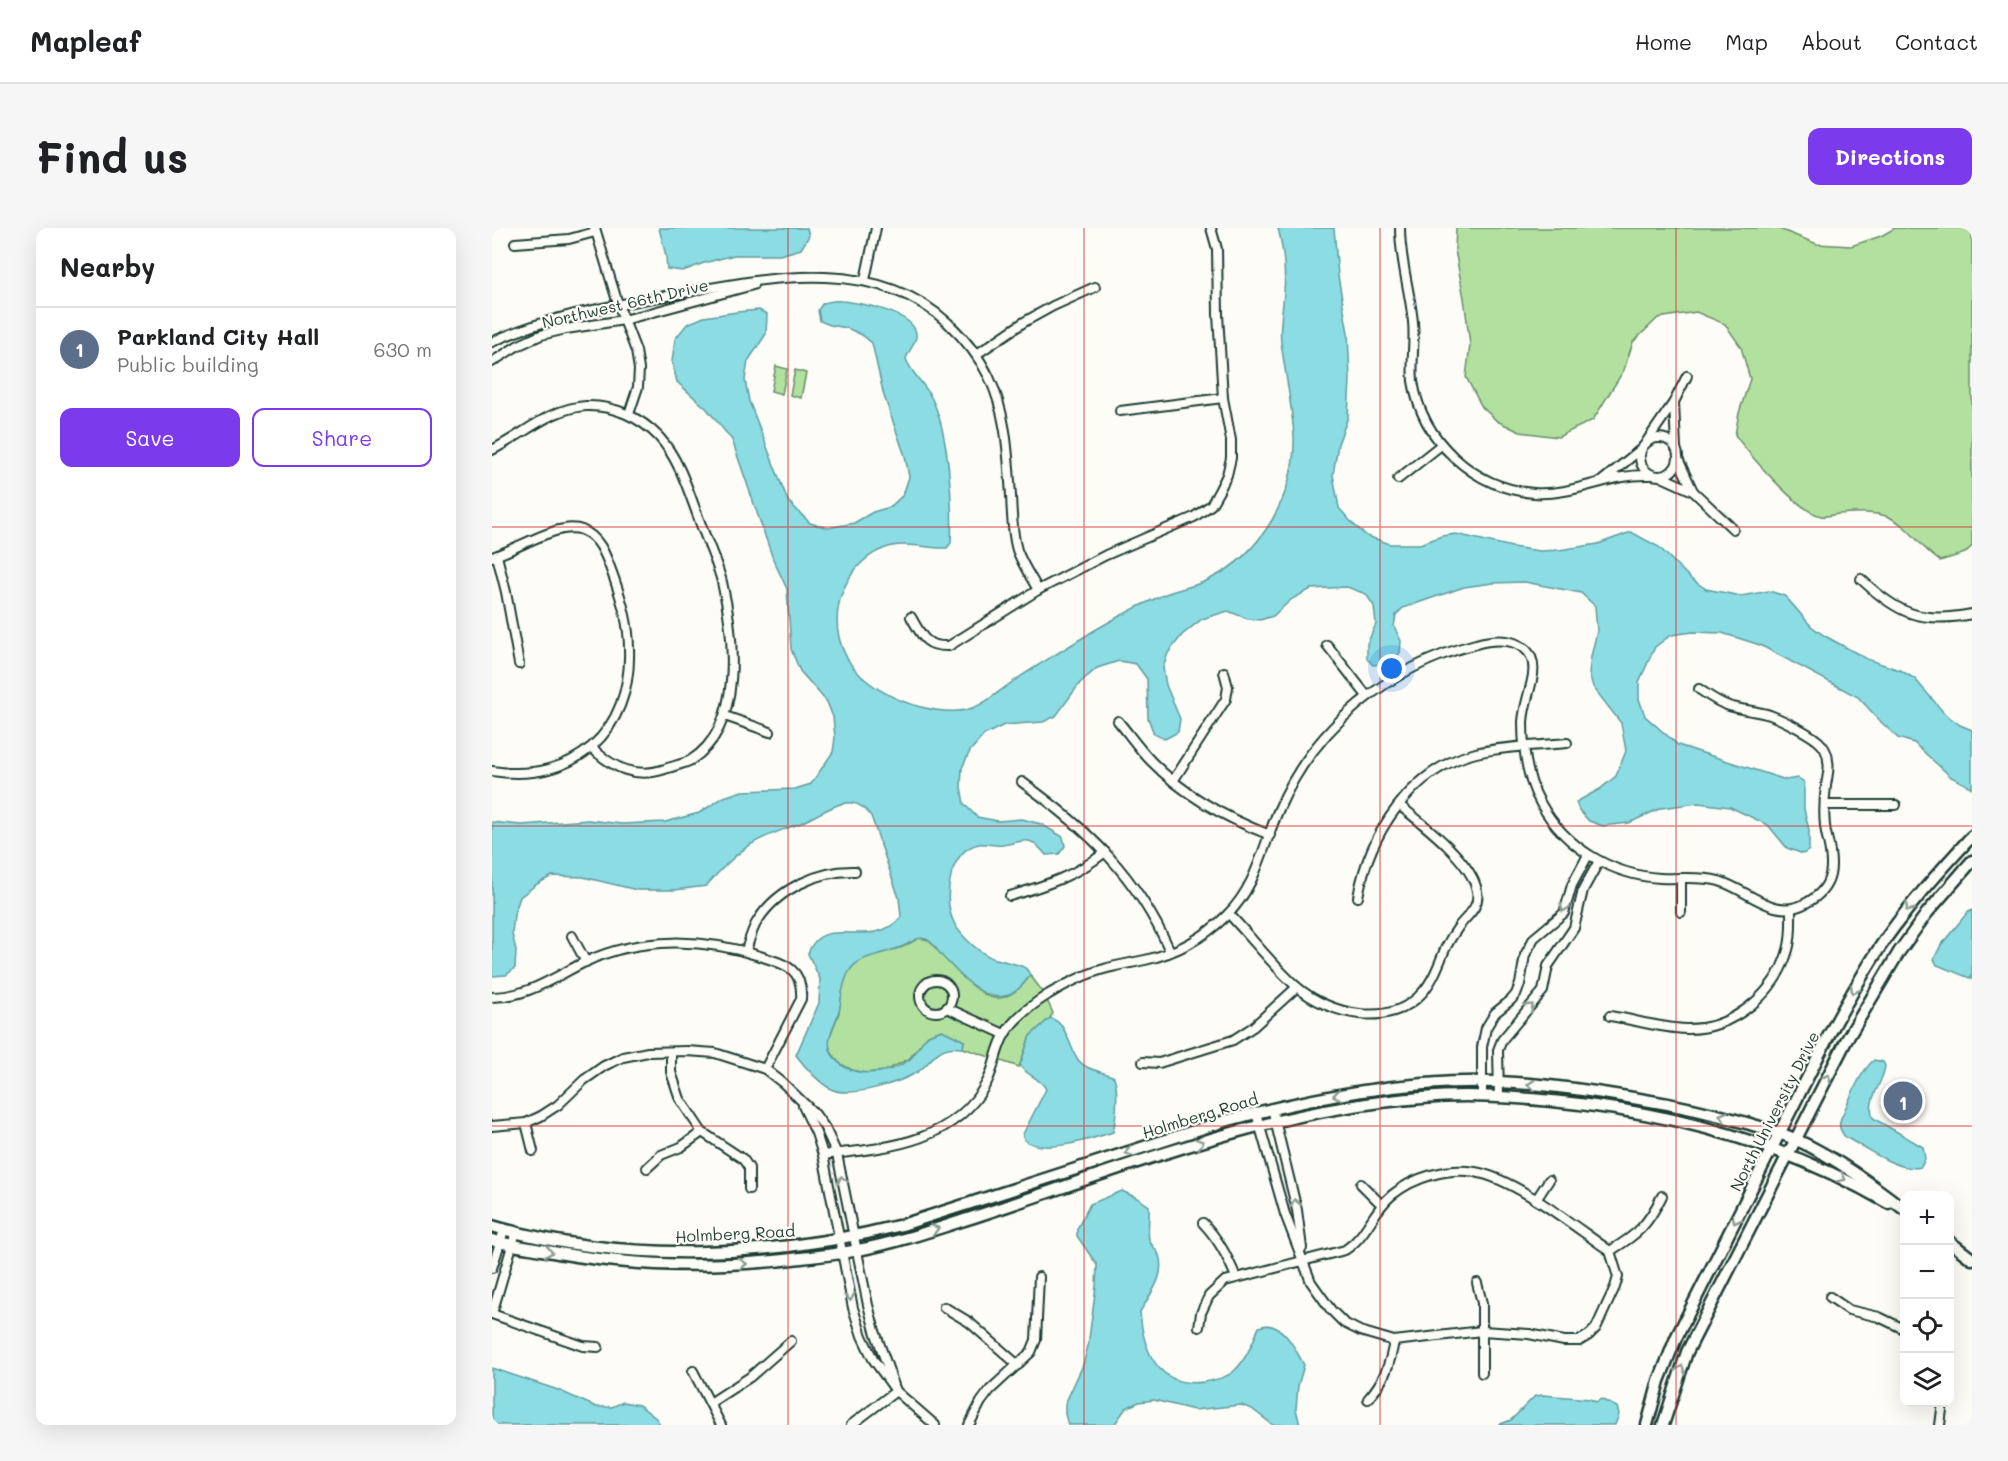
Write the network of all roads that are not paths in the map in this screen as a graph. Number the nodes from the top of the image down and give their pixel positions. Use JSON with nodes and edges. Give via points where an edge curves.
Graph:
{"nodes":[{"id":1,"x":876,"y":228,"type":"edge"},
{"id":2,"x":1211,"y":228,"type":"edge"},
{"id":3,"x":1400,"y":228,"type":"edge"},
{"id":4,"x":595,"y":230,"type":"edge"},
{"id":5,"x":515,"y":243,"type":"dead end"},
{"id":6,"x":769,"y":279,"type":"junction"},
{"id":7,"x":865,"y":280,"type":"junction"},
{"id":8,"x":1095,"y":287,"type":"dead end"},
{"id":9,"x":618,"y":304,"type":"junction"},
{"id":10,"x":624,"y":320,"type":"junction"},
{"id":11,"x":492,"y":342,"type":"edge"},
{"id":12,"x":977,"y":354,"type":"junction"},
{"id":13,"x":492,"y":362,"type":"edge"},
{"id":14,"x":1687,"y":376,"type":"dead end"},
{"id":15,"x":1223,"y":398,"type":"junction"},
{"id":16,"x":1674,"y":402,"type":"junction"},
{"id":17,"x":1119,"y":411,"type":"dead end"},
{"id":18,"x":629,"y":414,"type":"junction"},
{"id":19,"x":1646,"y":442,"type":"junction"},
{"id":20,"x":1441,"y":445,"type":"junction"},
{"id":21,"x":1676,"y":448,"type":"junction"},
{"id":22,"x":492,"y":450,"type":"edge"},
{"id":23,"x":1640,"y":450,"type":"junction"},
{"id":24,"x":1678,"y":459,"type":"junction"},
{"id":25,"x":1650,"y":475,"type":"junction"},
{"id":26,"x":1662,"y":477,"type":"junction"},
{"id":27,"x":1398,"y":479,"type":"dead end"},
{"id":28,"x":1599,"y":482,"type":"junction"},
{"id":29,"x":1693,"y":491,"type":"junction"},
{"id":30,"x":1733,"y":529,"type":"dead end"},
{"id":31,"x":495,"y":556,"type":"edge"},
{"id":32,"x":1861,"y":579,"type":"dead end"},
{"id":33,"x":1038,"y":590,"type":"junction"},
{"id":34,"x":1972,"y":614,"type":"edge"},
{"id":35,"x":911,"y":617,"type":"dead end"},
{"id":36,"x":1327,"y":645,"type":"dead end"},
{"id":37,"x":519,"y":664,"type":"dead end"},
{"id":38,"x":1224,"y":672,"type":"dead end"},
{"id":39,"x":1699,"y":689,"type":"dead end"},
{"id":40,"x":1367,"y":696,"type":"junction"},
{"id":41,"x":725,"y":716,"type":"junction"},
{"id":42,"x":1118,"y":721,"type":"dead end"},
{"id":43,"x":770,"y":732,"type":"dead end"},
{"id":44,"x":1567,"y":743,"type":"dead end"},
{"id":45,"x":1524,"y":747,"type":"junction"},
{"id":46,"x":592,"y":748,"type":"junction"},
{"id":47,"x":492,"y":771,"type":"edge"},
{"id":48,"x":1173,"y":781,"type":"junction"},
{"id":49,"x":1022,"y":782,"type":"dead end"},
{"id":50,"x":1399,"y":805,"type":"junction"},
{"id":51,"x":1825,"y":805,"type":"junction"},
{"id":52,"x":1896,"y":805,"type":"dead end"},
{"id":53,"x":1270,"y":835,"type":"junction"},
{"id":54,"x":1972,"y":836,"type":"edge"},
{"id":55,"x":1105,"y":852,"type":"junction"},
{"id":56,"x":1588,"y":855,"type":"junction"},
{"id":57,"x":1599,"y":861,"type":"junction"},
{"id":58,"x":1972,"y":861,"type":"edge"},
{"id":59,"x":855,"y":872,"type":"dead end"},
{"id":60,"x":1681,"y":879,"type":"junction"},
{"id":61,"x":1010,"y":896,"type":"dead end"},
{"id":62,"x":1358,"y":897,"type":"dead end"},
{"id":63,"x":1791,"y":909,"type":"junction"},
{"id":64,"x":1681,"y":912,"type":"dead end"},
{"id":65,"x":1229,"y":914,"type":"junction"},
{"id":66,"x":572,"y":936,"type":"dead end"},
{"id":67,"x":746,"y":951,"type":"junction"},
{"id":68,"x":1170,"y":951,"type":"junction"},
{"id":69,"x":586,"y":962,"type":"junction"},
{"id":70,"x":1297,"y":987,"type":"junction"},
{"id":71,"x":492,"y":997,"type":"edge"},
{"id":72,"x":947,"y":1008,"type":"junction"},
{"id":73,"x":1610,"y":1016,"type":"dead end"},
{"id":74,"x":1004,"y":1034,"type":"junction"},
{"id":75,"x":670,"y":1052,"type":"junction"},
{"id":76,"x":1143,"y":1062,"type":"dead end"},
{"id":77,"x":765,"y":1069,"type":"junction"},
{"id":78,"x":1483,"y":1082,"type":"junction"},
{"id":79,"x":1498,"y":1082,"type":"junction"},
{"id":80,"x":1482,"y":1096,"type":"junction"},
{"id":81,"x":1499,"y":1096,"type":"junction"},
{"id":82,"x":799,"y":1098,"type":"junction"},
{"id":83,"x":1272,"y":1108,"type":"junction"},
{"id":84,"x":1256,"y":1113,"type":"junction"},
{"id":85,"x":1276,"y":1122,"type":"junction"},
{"id":86,"x":526,"y":1123,"type":"junction"},
{"id":87,"x":1260,"y":1125,"type":"junction"},
{"id":88,"x":492,"y":1126,"type":"edge"},
{"id":89,"x":702,"y":1132,"type":"junction"},
{"id":90,"x":1779,"y":1133,"type":"junction"},
{"id":91,"x":1796,"y":1139,"type":"junction"},
{"id":92,"x":1771,"y":1149,"type":"junction"},
{"id":93,"x":532,"y":1150,"type":"dead end"},
{"id":94,"x":837,"y":1154,"type":"junction"},
{"id":95,"x":1788,"y":1154,"type":"junction"},
{"id":96,"x":823,"y":1155,"type":"junction"},
{"id":97,"x":647,"y":1168,"type":"dead end"},
{"id":98,"x":1549,"y":1180,"type":"dead end"},
{"id":99,"x":1361,"y":1184,"type":"dead end"},
{"id":100,"x":749,"y":1189,"type":"dead end"},
{"id":101,"x":1662,"y":1196,"type":"dead end"},
{"id":102,"x":1536,"y":1200,"type":"junction"},
{"id":103,"x":1382,"y":1205,"type":"junction"},
{"id":104,"x":1900,"y":1207,"type":"edge"},
{"id":105,"x":1900,"y":1208,"type":"edge"},
{"id":106,"x":1203,"y":1223,"type":"dead end"},
{"id":107,"x":492,"y":1226,"type":"edge"},
{"id":108,"x":504,"y":1230,"type":"junction"},
{"id":109,"x":516,"y":1232,"type":"junction"},
{"id":110,"x":854,"y":1237,"type":"junction"},
{"id":111,"x":839,"y":1239,"type":"junction"},
{"id":112,"x":496,"y":1241,"type":"edge"},
{"id":113,"x":514,"y":1245,"type":"junction"},
{"id":114,"x":1954,"y":1245,"type":"edge"},
{"id":115,"x":857,"y":1251,"type":"junction"},
{"id":116,"x":1610,"y":1251,"type":"junction"},
{"id":117,"x":842,"y":1253,"type":"junction"},
{"id":118,"x":1972,"y":1259,"type":"edge"},
{"id":119,"x":1303,"y":1261,"type":"junction"},
{"id":120,"x":492,"y":1268,"type":"edge"},
{"id":121,"x":1039,"y":1277,"type":"dead end"},
{"id":122,"x":1236,"y":1277,"type":"junction"},
{"id":123,"x":1477,"y":1283,"type":"dead end"},
{"id":124,"x":1830,"y":1297,"type":"dead end"},
{"id":125,"x":944,"y":1307,"type":"dead end"},
{"id":126,"x":492,"y":1314,"type":"edge"},
{"id":127,"x":1900,"y":1327,"type":"edge"},
{"id":128,"x":1199,"y":1328,"type":"dead end"},
{"id":129,"x":1482,"y":1331,"type":"junction"},
{"id":130,"x":791,"y":1341,"type":"dead end"},
{"id":131,"x":1394,"y":1341,"type":"junction"},
{"id":132,"x":598,"y":1347,"type":"dead end"},
{"id":133,"x":1018,"y":1365,"type":"junction"},
{"id":134,"x":693,"y":1371,"type":"dead end"},
{"id":135,"x":1482,"y":1373,"type":"dead end"},
{"id":136,"x":896,"y":1391,"type":"junction"},
{"id":137,"x":1368,"y":1399,"type":"dead end"},
{"id":138,"x":710,"y":1403,"type":"junction"},
{"id":139,"x":1942,"y":1407,"type":"edge"},
{"id":140,"x":721,"y":1425,"type":"edge"},
{"id":141,"x":850,"y":1425,"type":"edge"},
{"id":142,"x":935,"y":1425,"type":"edge"},
{"id":143,"x":969,"y":1425,"type":"edge"},
{"id":144,"x":1647,"y":1425,"type":"edge"},
{"id":145,"x":1663,"y":1425,"type":"edge"},
{"id":146,"x":1940,"y":1425,"type":"edge"}],
"edges":[{"from":1,"to":7,"type":"street"},
{"from":2,"to":15,"type":"street","via":[[1217,249]]},
{"from":3,"to":20,"type":"street","via":[[1413,325],[1413,382],[1425,417]]},
{"from":4,"to":5,"type":"street","via":[[569,239]]},
{"from":4,"to":9,"type":"street"},
{"from":6,"to":7,"type":"street","name":"Northwest 66th Drive"},
{"from":6,"to":9,"type":"street","name":"Northwest 66th Drive"},
{"from":6,"to":10,"type":"street","name":"Northwest 66th Drive"},
{"from":7,"to":12,"type":"street","name":"Northwest 66th Drive","via":[[915,299],[940,316]]},
{"from":8,"to":12,"type":"street","via":[[1024,322]]},
{"from":9,"to":10,"type":"street"},
{"from":9,"to":11,"type":"street","name":"Northwest 66th Drive","via":[[538,324]]},
{"from":10,"to":13,"type":"street","name":"Northwest 66th Drive","via":[[541,335]]},
{"from":10,"to":18,"type":"street","via":[[639,369]]},
{"from":12,"to":33,"type":"street","name":"Northwest 66th Drive","via":[[999,400],[1005,426],[1012,527],[1018,551]]},
{"from":14,"to":16,"type":"street"},
{"from":15,"to":17,"type":"street"},
{"from":15,"to":33,"type":"street","via":[[1231,458],[1220,492],[1211,504],[1186,521]]},
{"from":16,"to":19,"type":"street"},
{"from":16,"to":21,"type":"street"},
{"from":18,"to":22,"type":"street","via":[[587,406],[567,409]]},
{"from":18,"to":41,"type":"street","via":[[659,437],[676,462],[722,580],[731,645]]},
{"from":19,"to":21,"type":"street","via":[[1662,438]]},
{"from":19,"to":23,"type":"street"},
{"from":20,"to":27,"type":"street"},
{"from":20,"to":28,"type":"street","via":[[1473,472],[1512,490],[1555,493]]},
{"from":21,"to":24,"type":"street"},
{"from":23,"to":25,"type":"street","via":[[1642,467]]},
{"from":23,"to":28,"type":"street"},
{"from":24,"to":26,"type":"street","via":[[1674,470]]},
{"from":24,"to":29,"type":"street"},
{"from":25,"to":26,"type":"street"},
{"from":25,"to":28,"type":"street"},
{"from":26,"to":29,"type":"street"},
{"from":29,"to":30,"type":"street"},
{"from":31,"to":37,"type":"street"},
{"from":31,"to":46,"type":"street","via":[[552,531],[570,528],[582,530],[602,547],[620,596],[630,650],[628,677],[615,718]]},
{"from":32,"to":34,"type":"street","via":[[1884,600],[1913,614],[1928,618]]},
{"from":33,"to":35,"type":"street","via":[[949,646],[926,641]]},
{"from":36,"to":40,"type":"street"},
{"from":38,"to":48,"type":"street","via":[[1226,699]]},
{"from":39,"to":51,"type":"street","via":[[1727,705],[1774,717],[1815,739],[1828,756]]},
{"from":40,"to":45,"type":"street","via":[[1392,678],[1451,650],[1485,641],[1517,643],[1531,656],[1534,676],[1523,717]]},
{"from":40,"to":53,"type":"street","via":[[1316,746],[1290,787]]},
{"from":41,"to":43,"type":"street"},
{"from":41,"to":46,"type":"street","via":[[705,747],[691,760],[659,772],[621,770]]},
{"from":42,"to":48,"type":"street"},
{"from":44,"to":45,"type":"street"},
{"from":45,"to":50,"type":"street","via":[[1459,758],[1435,771]]},
{"from":45,"to":56,"type":"street","via":[[1533,789],[1543,809]]},
{"from":46,"to":47,"type":"street","via":[[558,768],[514,774]]},
{"from":48,"to":53,"type":"street","via":[[1211,809]]},
{"from":49,"to":55,"type":"street"},
{"from":50,"to":62,"type":"street","via":[[1370,851]]},
{"from":50,"to":70,"type":"street","via":[[1453,852],[1474,881],[1478,900],[1474,909],[1448,942],[1433,977],[1410,1004],[1392,1011],[1354,1013],[1334,1009]]},
{"from":51,"to":52,"type":"street"},
{"from":51,"to":63,"type":"street","via":[[1826,835],[1833,861],[1830,875],[1816,896]]},
{"from":53,"to":65,"type":"street","via":[[1260,864]]},
{"from":54,"to":90,"type":"street","name":"North University Drive","one_way":true,"via":[[1880,948],[1830,1033]]},
{"from":55,"to":61,"type":"street","via":[[1089,865],[1047,885]]},
{"from":55,"to":68,"type":"street","via":[[1143,900]]},
{"from":56,"to":57,"type":"street"},
{"from":56,"to":78,"type":"street","one_way":true,"via":[[1572,885],[1564,913],[1534,938],[1525,955],[1516,994],[1495,1013],[1486,1028]]},
{"from":57,"to":60,"type":"street","via":[[1633,874]]},
{"from":79,"to":57,"type":"street","one_way":true,"via":[[1498,1050],[1502,1040],[1543,991],[1548,966],[1574,928],[1583,890]]},
{"from":91,"to":58,"type":"street","name":"North University Drive","one_way":true,"via":[[1845,1041],[1899,952]]},
{"from":59,"to":67,"type":"street","via":[[825,874],[779,898],[757,922]]},
{"from":60,"to":63,"type":"street","via":[[1714,880],[1774,908]]},
{"from":60,"to":64,"type":"street"},
{"from":63,"to":73,"type":"street","via":[[1789,949],[1775,981],[1734,1017],[1688,1029]]},
{"from":65,"to":68,"type":"street","via":[[1193,942]]},
{"from":65,"to":70,"type":"street"},
{"from":66,"to":69,"type":"street"},
{"from":67,"to":69,"type":"street","via":[[686,942],[655,943]]},
{"from":67,"to":77,"type":"street","via":[[792,969],[801,988],[801,999]]},
{"from":68,"to":74,"type":"street","via":[[1078,979],[1033,1004]]},
{"from":69,"to":71,"type":"street","via":[[532,989]]},
{"from":70,"to":76,"type":"street","via":[[1233,1040],[1159,1063]]},
{"from":72,"to":72,"type":"street","via":[[952,995],[948,985],[938,981],[924,985],[920,996],[924,1007],[933,1012]]},
{"from":72,"to":74,"type":"street"},
{"from":74,"to":94,"type":"street","via":[[987,1081],[975,1100],[939,1131],[919,1140]]},
{"from":75,"to":77,"type":"street","via":[[715,1053]]},
{"from":75,"to":86,"type":"street","via":[[648,1052],[604,1066],[558,1105]]},
{"from":75,"to":89,"type":"street","via":[[670,1072],[680,1099]]},
{"from":77,"to":82,"type":"street"},
{"from":78,"to":79,"type":"street","name":"Holmberg Road"},
{"from":78,"to":80,"type":"street"},
{"from":78,"to":83,"type":"street","name":"Holmberg Road","one_way":true,"via":[[1375,1089]]},
{"from":79,"to":81,"type":"street"},
{"from":90,"to":79,"type":"street","name":"Holmberg Road","one_way":true,"via":[[1676,1104],[1581,1089]]},
{"from":80,"to":81,"type":"street","name":"Holmberg Road"},
{"from":80,"to":85,"type":"street","name":"Holmberg Road","via":[[1422,1098],[1328,1110]]},
{"from":81,"to":92,"type":"street","name":"Holmberg Road","via":[[1673,1119]]},
{"from":82,"to":94,"type":"street","via":[[825,1128]]},
{"from":82,"to":96,"type":"street"},
{"from":83,"to":84,"type":"street","name":"Holmberg Road"},
{"from":83,"to":85,"type":"street"},
{"from":84,"to":87,"type":"street"},
{"from":84,"to":110,"type":"street","name":"Holmberg Road","one_way":true,"via":[[961,1208]]},
{"from":85,"to":87,"type":"street","name":"Holmberg Road"},
{"from":119,"to":85,"type":"street","one_way":true,"via":[[1297,1210]]},
{"from":86,"to":88,"type":"street"},
{"from":86,"to":93,"type":"street"},
{"from":115,"to":87,"type":"street","name":"Holmberg Road","one_way":true},
{"from":87,"to":119,"type":"street"},
{"from":89,"to":97,"type":"street","via":[[661,1155]]},
{"from":89,"to":100,"type":"street","via":[[743,1159],[749,1168]]},
{"from":90,"to":91,"type":"street","name":"Holmberg Road"},
{"from":90,"to":92,"type":"street","name":"North University Drive"},
{"from":91,"to":95,"type":"street","name":"North University Drive"},
{"from":91,"to":104,"type":"street","name":"Holmberg Road","via":[[1844,1165]]},
{"from":92,"to":95,"type":"street","name":"Holmberg Road"},
{"from":92,"to":144,"type":"street","name":"North University Drive","one_way":true,"via":[[1676,1338]]},
{"from":94,"to":96,"type":"street"},
{"from":110,"to":94,"type":"street","one_way":true},
{"from":95,"to":105,"type":"street","name":"Holmberg Road","one_way":true},
{"from":145,"to":95,"type":"street","name":"North University Drive","one_way":true,"via":[[1687,1352]]},
{"from":96,"to":111,"type":"street"},
{"from":98,"to":102,"type":"street"},
{"from":99,"to":103,"type":"street"},
{"from":101,"to":116,"type":"street","via":[[1645,1226]]},
{"from":102,"to":103,"type":"street","via":[[1494,1177],[1448,1172],[1409,1184]]},
{"from":102,"to":116,"type":"street"},
{"from":103,"to":119,"type":"street","via":[[1357,1242],[1345,1250]]},
{"from":106,"to":122,"type":"street","via":[[1225,1250]]},
{"from":107,"to":108,"type":"street","name":"Holmberg Road"},
{"from":108,"to":109,"type":"street","name":"Holmberg Road"},
{"from":108,"to":112,"type":"street"},
{"from":109,"to":111,"type":"street","name":"Holmberg Road","via":[[604,1247],[698,1252]]},
{"from":109,"to":113,"type":"street"},
{"from":110,"to":111,"type":"street","name":"Holmberg Road"},
{"from":110,"to":115,"type":"street"},
{"from":111,"to":117,"type":"street"},
{"from":112,"to":113,"type":"street","name":"Holmberg Road"},
{"from":112,"to":120,"type":"street"},
{"from":113,"to":117,"type":"street","name":"Holmberg Road","one_way":true,"via":[[651,1265],[761,1263]]},
{"from":113,"to":126,"type":"street"},
{"from":114,"to":118,"type":"street"},
{"from":115,"to":117,"type":"street","name":"Holmberg Road"},
{"from":115,"to":136,"type":"street","via":[[875,1331]]},
{"from":116,"to":129,"type":"street","via":[[1618,1277],[1616,1287],[1589,1335],[1578,1341],[1564,1341]]},
{"from":117,"to":136,"type":"street","one_way":true,"via":[[862,1336]]},
{"from":119,"to":122,"type":"street"},
{"from":119,"to":131,"type":"street","via":[[1319,1296],[1344,1323]]},
{"from":121,"to":133,"type":"street","via":[[1036,1340]]},
{"from":122,"to":128,"type":"street","via":[[1225,1281],[1209,1296]]},
{"from":123,"to":129,"type":"street"},
{"from":124,"to":127,"type":"street","via":[[1849,1310]]},
{"from":125,"to":133,"type":"street"},
{"from":126,"to":132,"type":"street","via":[[583,1346]]},
{"from":129,"to":131,"type":"street"},
{"from":129,"to":135,"type":"street"},
{"from":130,"to":138,"type":"street","via":[[750,1377]]},
{"from":131,"to":137,"type":"street","via":[[1386,1374]]},
{"from":133,"to":143,"type":"street","via":[[990,1390]]},
{"from":134,"to":138,"type":"street"},
{"from":136,"to":141,"type":"street"},
{"from":136,"to":142,"type":"street"},
{"from":138,"to":140,"type":"street"},
{"from":139,"to":146,"type":"street"}]}
